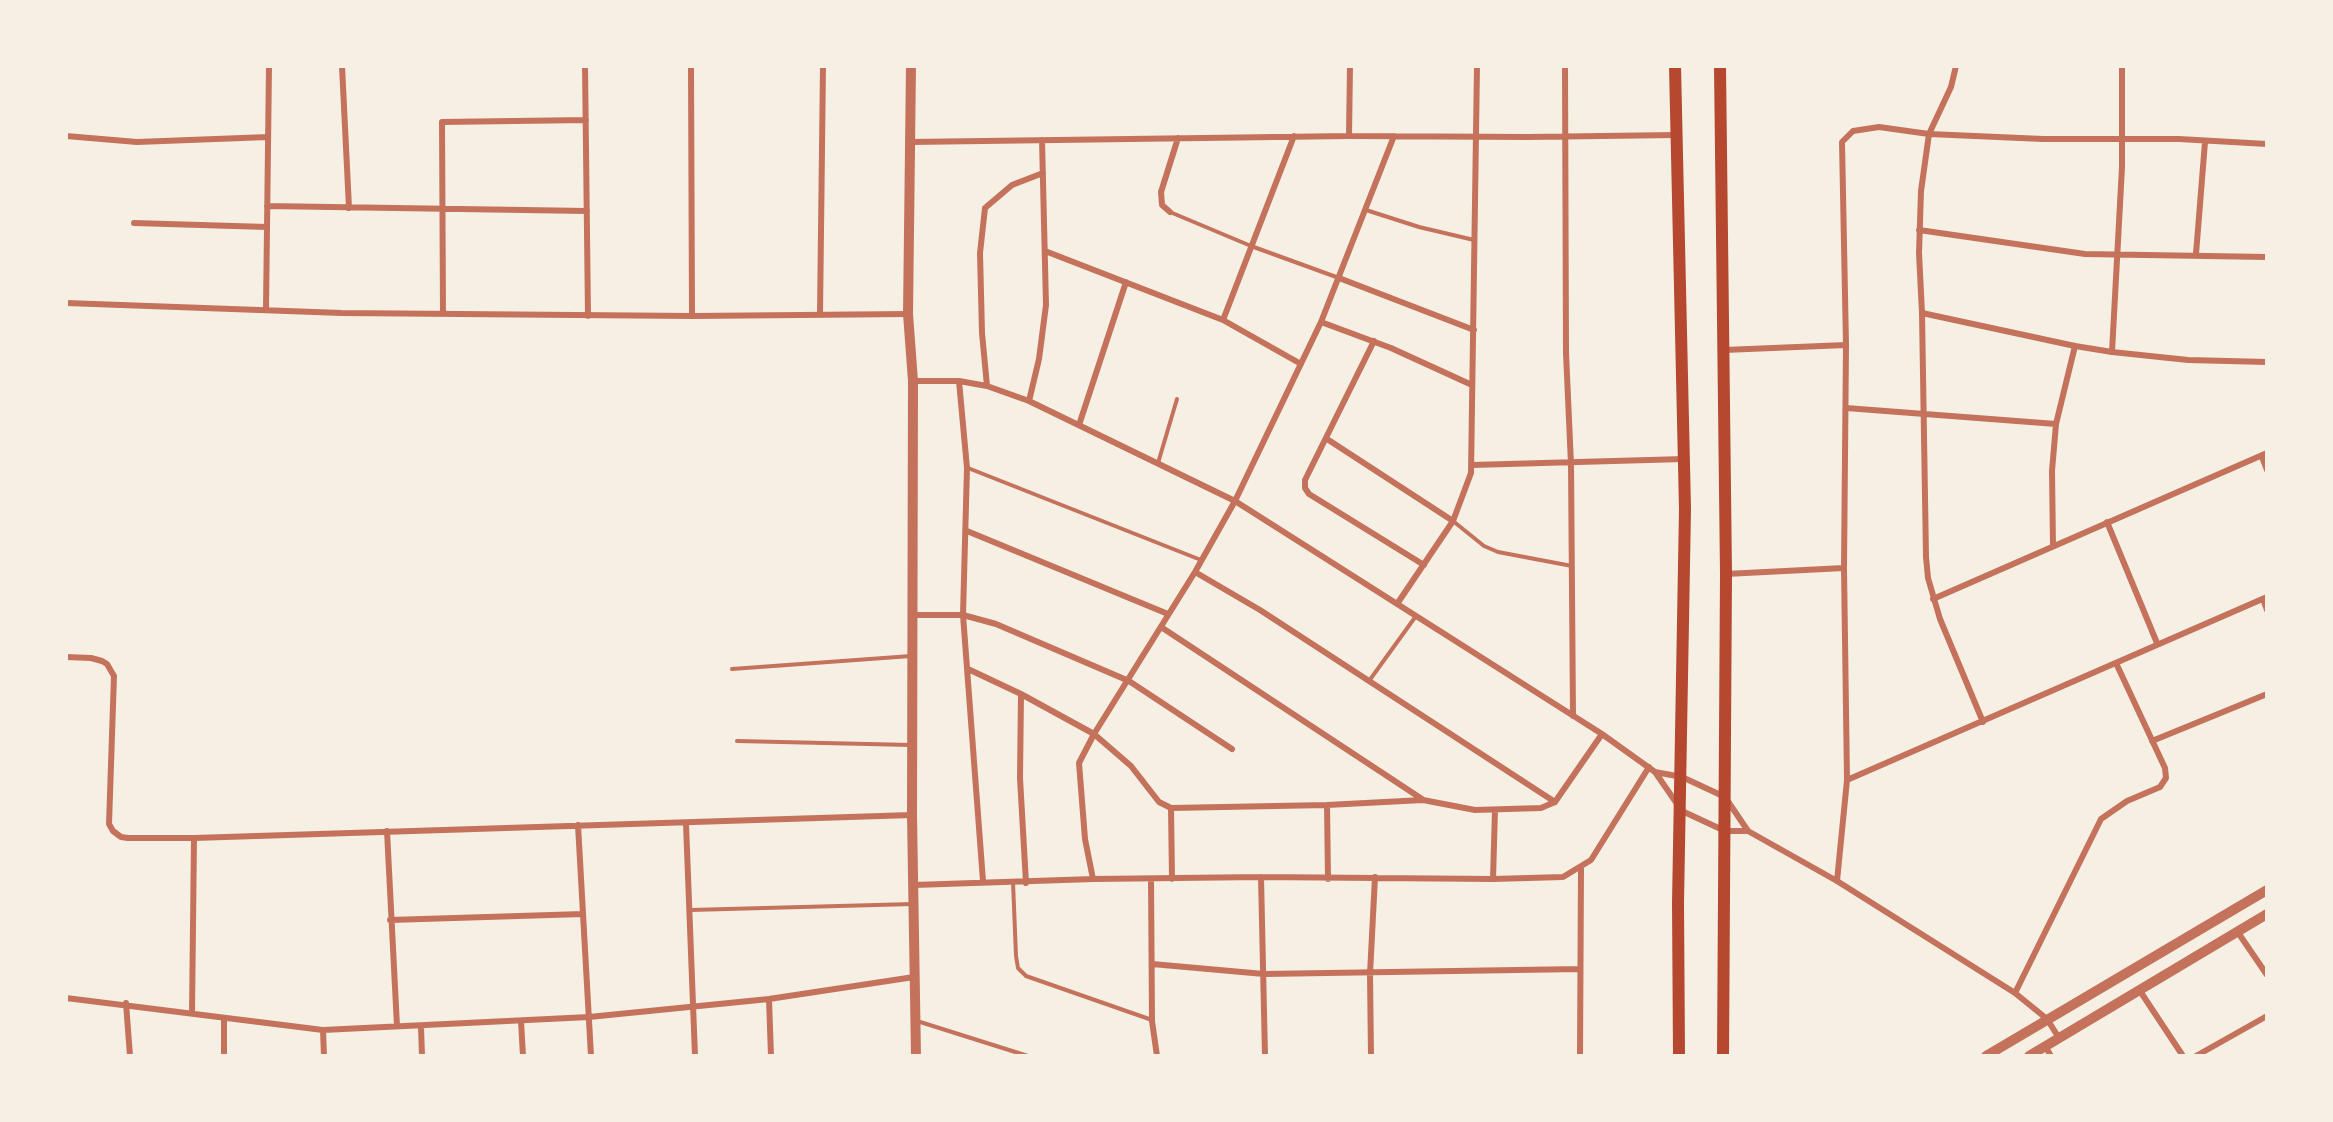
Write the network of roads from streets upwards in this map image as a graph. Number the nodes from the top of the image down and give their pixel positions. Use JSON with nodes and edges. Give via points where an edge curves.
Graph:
{"nodes":[{"id":1,"x":269,"y":66,"type":"edge"},
{"id":2,"x":342,"y":66,"type":"edge"},
{"id":3,"x":585,"y":66,"type":"edge"},
{"id":4,"x":691,"y":66,"type":"edge"},
{"id":5,"x":823,"y":66,"type":"edge"},
{"id":6,"x":911,"y":66,"type":"edge"},
{"id":7,"x":1350,"y":66,"type":"edge"},
{"id":8,"x":1477,"y":66,"type":"edge"},
{"id":9,"x":1565,"y":66,"type":"edge"},
{"id":10,"x":1675,"y":66,"type":"edge"},
{"id":11,"x":1720,"y":66,"type":"edge"},
{"id":12,"x":1956,"y":66,"type":"edge"},
{"id":13,"x":2122,"y":66,"type":"edge"},
{"id":14,"x":586,"y":120,"type":"junction"},
{"id":15,"x":1929,"y":134,"type":"junction"},
{"id":16,"x":1676,"y":135,"type":"junction"},
{"id":17,"x":66,"y":136,"type":"edge"},
{"id":18,"x":1294,"y":136,"type":"junction"},
{"id":19,"x":1349,"y":136,"type":"junction"},
{"id":20,"x":1394,"y":136,"type":"junction"},
{"id":21,"x":1477,"y":136,"type":"junction"},
{"id":22,"x":268,"y":137,"type":"junction"},
{"id":23,"x":1567,"y":137,"type":"junction"},
{"id":24,"x":1178,"y":138,"type":"junction"},
{"id":25,"x":2123,"y":139,"type":"junction"},
{"id":26,"x":1042,"y":140,"type":"junction"},
{"id":27,"x":909,"y":142,"type":"junction"},
{"id":28,"x":2205,"y":142,"type":"junction"},
{"id":29,"x":2267,"y":144,"type":"edge"},
{"id":30,"x":1043,"y":173,"type":"junction"},
{"id":31,"x":267,"y":206,"type":"junction"},
{"id":32,"x":349,"y":208,"type":"junction"},
{"id":33,"x":443,"y":208,"type":"junction"},
{"id":34,"x":587,"y":211,"type":"junction"},
{"id":35,"x":1170,"y":212,"type":"road end"},
{"id":36,"x":134,"y":223,"type":"dead end"},
{"id":37,"x":267,"y":227,"type":"junction"},
{"id":38,"x":1919,"y":230,"type":"junction"},
{"id":39,"x":1045,"y":251,"type":"junction"},
{"id":40,"x":2196,"y":254,"type":"junction"},
{"id":41,"x":2117,"y":255,"type":"junction"},
{"id":42,"x":2267,"y":257,"type":"edge"},
{"id":43,"x":1340,"y":279,"type":"junction"},
{"id":44,"x":1126,"y":282,"type":"junction"},
{"id":45,"x":66,"y":303,"type":"edge"},
{"id":46,"x":266,"y":309,"type":"junction"},
{"id":47,"x":1922,"y":313,"type":"junction"},
{"id":48,"x":442,"y":314,"type":"junction"},
{"id":49,"x":820,"y":314,"type":"junction"},
{"id":50,"x":908,"y":314,"type":"junction"},
{"id":51,"x":588,"y":316,"type":"junction"},
{"id":52,"x":692,"y":316,"type":"junction"},
{"id":53,"x":1223,"y":321,"type":"junction"},
{"id":54,"x":1321,"y":322,"type":"junction"},
{"id":55,"x":1474,"y":330,"type":"junction"},
{"id":56,"x":1374,"y":341,"type":"junction"},
{"id":57,"x":1846,"y":345,"type":"junction"},
{"id":58,"x":2075,"y":346,"type":"junction"},
{"id":59,"x":1722,"y":351,"type":"junction"},
{"id":60,"x":2112,"y":352,"type":"junction"},
{"id":61,"x":2267,"y":362,"type":"edge"},
{"id":62,"x":1301,"y":364,"type":"junction"},
{"id":63,"x":913,"y":381,"type":"junction"},
{"id":64,"x":959,"y":381,"type":"junction"},
{"id":65,"x":1472,"y":385,"type":"junction"},
{"id":66,"x":987,"y":386,"type":"junction"},
{"id":67,"x":1029,"y":401,"type":"junction"},
{"id":68,"x":1846,"y":408,"type":"junction"},
{"id":69,"x":1923,"y":413,"type":"junction"},
{"id":70,"x":2056,"y":424,"type":"junction"},
{"id":71,"x":1079,"y":425,"type":"junction"},
{"id":72,"x":1327,"y":439,"type":"junction"},
{"id":73,"x":2264,"y":455,"type":"edge"},
{"id":74,"x":1684,"y":459,"type":"junction"},
{"id":75,"x":1571,"y":464,"type":"junction"},
{"id":76,"x":1472,"y":465,"type":"junction"},
{"id":77,"x":2267,"y":470,"type":"edge"},
{"id":78,"x":1234,"y":501,"type":"junction"},
{"id":79,"x":1453,"y":521,"type":"junction"},
{"id":80,"x":2108,"y":522,"type":"junction"},
{"id":81,"x":967,"y":531,"type":"junction"},
{"id":82,"x":2053,"y":546,"type":"junction"},
{"id":83,"x":1424,"y":566,"type":"junction"},
{"id":84,"x":1844,"y":568,"type":"junction"},
{"id":85,"x":1195,"y":572,"type":"junction"},
{"id":86,"x":1726,"y":574,"type":"junction"},
{"id":87,"x":2265,"y":598,"type":"edge"},
{"id":88,"x":1933,"y":599,"type":"junction"},
{"id":89,"x":1397,"y":604,"type":"junction"},
{"id":90,"x":2267,"y":610,"type":"edge"},
{"id":91,"x":1168,"y":614,"type":"junction"},
{"id":92,"x":912,"y":615,"type":"junction"},
{"id":93,"x":963,"y":615,"type":"junction"},
{"id":94,"x":1161,"y":627,"type":"junction"},
{"id":95,"x":2157,"y":643,"type":"junction"},
{"id":96,"x":66,"y":657,"type":"edge"},
{"id":97,"x":2116,"y":663,"type":"junction"},
{"id":98,"x":968,"y":669,"type":"junction"},
{"id":99,"x":1129,"y":681,"type":"junction"},
{"id":100,"x":1021,"y":694,"type":"junction"},
{"id":101,"x":2267,"y":694,"type":"edge"},
{"id":102,"x":1573,"y":716,"type":"junction"},
{"id":103,"x":1983,"y":722,"type":"junction"},
{"id":104,"x":1094,"y":734,"type":"junction"},
{"id":105,"x":1602,"y":735,"type":"junction"},
{"id":106,"x":2152,"y":741,"type":"junction"},
{"id":107,"x":1232,"y":749,"type":"dead end"},
{"id":108,"x":1649,"y":767,"type":"junction"},
{"id":109,"x":1655,"y":772,"type":"junction"},
{"id":110,"x":1682,"y":777,"type":"junction"},
{"id":111,"x":1847,"y":780,"type":"junction"},
{"id":112,"x":1725,"y":797,"type":"junction"},
{"id":113,"x":1423,"y":800,"type":"junction"},
{"id":114,"x":1555,"y":802,"type":"junction"},
{"id":115,"x":1327,"y":805,"type":"junction"},
{"id":116,"x":1171,"y":808,"type":"junction"},
{"id":117,"x":1495,"y":810,"type":"junction"},
{"id":118,"x":1682,"y":811,"type":"junction"},
{"id":119,"x":912,"y":815,"type":"junction"},
{"id":120,"x":686,"y":824,"type":"junction"},
{"id":121,"x":578,"y":825,"type":"junction"},
{"id":122,"x":387,"y":831,"type":"junction"},
{"id":123,"x":1725,"y":831,"type":"junction"},
{"id":124,"x":1748,"y":831,"type":"junction"},
{"id":125,"x":194,"y":838,"type":"junction"},
{"id":126,"x":1581,"y":869,"type":"junction"},
{"id":127,"x":1261,"y":877,"type":"junction"},
{"id":128,"x":1375,"y":877,"type":"junction"},
{"id":129,"x":1093,"y":879,"type":"junction"},
{"id":130,"x":1151,"y":879,"type":"junction"},
{"id":131,"x":1172,"y":879,"type":"junction"},
{"id":132,"x":1328,"y":879,"type":"junction"},
{"id":133,"x":1493,"y":879,"type":"junction"},
{"id":134,"x":983,"y":881,"type":"junction"},
{"id":135,"x":1837,"y":881,"type":"junction"},
{"id":136,"x":1026,"y":883,"type":"junction"},
{"id":137,"x":914,"y":885,"type":"junction"},
{"id":138,"x":2267,"y":890,"type":"edge"},
{"id":139,"x":583,"y":914,"type":"junction"},
{"id":140,"x":2267,"y":914,"type":"edge"},
{"id":141,"x":390,"y":920,"type":"junction"},
{"id":142,"x":2237,"y":931,"type":"junction"},
{"id":143,"x":1152,"y":964,"type":"junction"},
{"id":144,"x":1581,"y":969,"type":"junction"},
{"id":145,"x":1264,"y":974,"type":"junction"},
{"id":146,"x":1370,"y":974,"type":"junction"},
{"id":147,"x":2267,"y":975,"type":"edge"},
{"id":148,"x":914,"y":977,"type":"junction"},
{"id":149,"x":2140,"y":991,"type":"junction"},
{"id":150,"x":2015,"y":993,"type":"junction"},
{"id":151,"x":66,"y":998,"type":"edge"},
{"id":152,"x":769,"y":999,"type":"junction"},
{"id":153,"x":126,"y":1003,"type":"junction"},
{"id":154,"x":694,"y":1004,"type":"junction"},
{"id":155,"x":192,"y":1013,"type":"junction"},
{"id":156,"x":2267,"y":1016,"type":"edge"},
{"id":157,"x":589,"y":1017,"type":"junction"},
{"id":158,"x":224,"y":1018,"type":"junction"},
{"id":159,"x":2047,"y":1020,"type":"junction"},
{"id":160,"x":521,"y":1021,"type":"junction"},
{"id":161,"x":397,"y":1026,"type":"junction"},
{"id":162,"x":421,"y":1027,"type":"junction"},
{"id":163,"x":323,"y":1030,"type":"junction"},
{"id":164,"x":2059,"y":1038,"type":"junction"},
{"id":165,"x":2048,"y":1051,"type":"edge"},
{"id":166,"x":130,"y":1056,"type":"edge"},
{"id":167,"x":224,"y":1056,"type":"edge"},
{"id":168,"x":324,"y":1056,"type":"edge"},
{"id":169,"x":422,"y":1056,"type":"edge"},
{"id":170,"x":522,"y":1056,"type":"edge"},
{"id":171,"x":591,"y":1056,"type":"edge"},
{"id":172,"x":695,"y":1056,"type":"edge"},
{"id":173,"x":771,"y":1056,"type":"edge"},
{"id":174,"x":916,"y":1056,"type":"edge"},
{"id":175,"x":1157,"y":1056,"type":"edge"},
{"id":176,"x":1265,"y":1056,"type":"edge"},
{"id":177,"x":1371,"y":1056,"type":"edge"},
{"id":178,"x":1580,"y":1056,"type":"edge"},
{"id":179,"x":1679,"y":1056,"type":"edge"},
{"id":180,"x":1723,"y":1056,"type":"edge"},
{"id":181,"x":1986,"y":1056,"type":"edge"},
{"id":182,"x":2029,"y":1056,"type":"edge"},
{"id":183,"x":2183,"y":1056,"type":"edge"},
{"id":184,"x":2196,"y":1056,"type":"edge"}],
"edges":[{"from":1,"to":22,"type":"street"},
{"from":2,"to":32,"type":"street"},
{"from":3,"to":14,"type":"street"},
{"from":4,"to":52,"type":"street"},
{"from":5,"to":49,"type":"street"},
{"from":6,"to":27,"type":"street"},
{"from":7,"to":19,"type":"street"},
{"from":8,"to":21,"type":"street"},
{"from":9,"to":23,"type":"street"},
{"from":10,"to":16,"type":"main road"},
{"from":11,"to":59,"type":"main road"},
{"from":12,"to":15,"type":"street","via":[[1951,87]]},
{"from":13,"to":25,"type":"street"},
{"from":14,"to":33,"type":"street","via":[[442,122]]},
{"from":14,"to":34,"type":"street"},
{"from":15,"to":25,"type":"street"},
{"from":15,"to":38,"type":"street"},
{"from":15,"to":57,"type":"street","via":[[1893,128],[1863,129],[1853,131],[1842,142]]},
{"from":16,"to":23,"type":"street"},
{"from":16,"to":74,"type":"main road"},
{"from":17,"to":22,"type":"street","via":[[137,142]]},
{"from":18,"to":19,"type":"street"},
{"from":18,"to":24,"type":"street"},
{"from":18,"to":53,"type":"street"},
{"from":19,"to":20,"type":"street"},
{"from":20,"to":21,"type":"street"},
{"from":20,"to":43,"type":"street"},
{"from":21,"to":23,"type":"street"},
{"from":21,"to":55,"type":"street"},
{"from":22,"to":31,"type":"street"},
{"from":23,"to":75,"type":"street","via":[[1566,353]]},
{"from":24,"to":26,"type":"street"},
{"from":24,"to":35,"type":"street","via":[[1161,192],[1162,205]]},
{"from":25,"to":28,"type":"street"},
{"from":25,"to":41,"type":"street"},
{"from":26,"to":27,"type":"street"},
{"from":26,"to":30,"type":"street"},
{"from":27,"to":50,"type":"street"},
{"from":28,"to":29,"type":"street"},
{"from":28,"to":40,"type":"street"},
{"from":30,"to":39,"type":"street"},
{"from":30,"to":66,"type":"street","via":[[1012,186],[985,208],[980,253]]},
{"from":31,"to":32,"type":"street"},
{"from":31,"to":37,"type":"street"},
{"from":32,"to":33,"type":"street"},
{"from":33,"to":34,"type":"street"},
{"from":33,"to":48,"type":"street"},
{"from":34,"to":51,"type":"street"},
{"from":36,"to":37,"type":"street"},
{"from":37,"to":46,"type":"street"},
{"from":38,"to":41,"type":"street","via":[[2054,251]]},
{"from":38,"to":47,"type":"street"},
{"from":39,"to":44,"type":"street"},
{"from":39,"to":67,"type":"street","via":[[1046,305],[1040,359]]},
{"from":40,"to":41,"type":"street"},
{"from":40,"to":42,"type":"street"},
{"from":41,"to":60,"type":"street"},
{"from":43,"to":54,"type":"street"},
{"from":43,"to":55,"type":"street"},
{"from":44,"to":53,"type":"street"},
{"from":44,"to":71,"type":"street"},
{"from":45,"to":46,"type":"street"},
{"from":46,"to":48,"type":"street"},
{"from":47,"to":58,"type":"street"},
{"from":47,"to":69,"type":"street"},
{"from":48,"to":51,"type":"street"},
{"from":49,"to":50,"type":"street"},
{"from":49,"to":52,"type":"street"},
{"from":50,"to":63,"type":"street"},
{"from":51,"to":52,"type":"street"},
{"from":53,"to":62,"type":"street"},
{"from":54,"to":56,"type":"street"},
{"from":54,"to":62,"type":"street"},
{"from":55,"to":65,"type":"street"},
{"from":56,"to":65,"type":"street"},
{"from":56,"to":72,"type":"street"},
{"from":57,"to":59,"type":"street"},
{"from":57,"to":68,"type":"street"},
{"from":58,"to":60,"type":"street"},
{"from":58,"to":70,"type":"street"},
{"from":59,"to":86,"type":"main road"},
{"from":60,"to":61,"type":"street","via":[[2188,360]]},
{"from":62,"to":78,"type":"street"},
{"from":63,"to":64,"type":"street"},
{"from":63,"to":92,"type":"street"},
{"from":64,"to":66,"type":"street"},
{"from":64,"to":81,"type":"street","via":[[967,468]]},
{"from":65,"to":76,"type":"street"},
{"from":66,"to":67,"type":"street"},
{"from":67,"to":71,"type":"street"},
{"from":68,"to":69,"type":"street"},
{"from":68,"to":84,"type":"street"},
{"from":69,"to":70,"type":"street"},
{"from":69,"to":88,"type":"street","via":[[1926,557]]},
{"from":70,"to":82,"type":"street"},
{"from":71,"to":78,"type":"street"},
{"from":72,"to":79,"type":"street"},
{"from":72,"to":83,"type":"street","via":[[1305,480],[1307,491]]},
{"from":73,"to":77,"type":"street"},
{"from":73,"to":80,"type":"street"},
{"from":74,"to":75,"type":"street"},
{"from":74,"to":110,"type":"main road"},
{"from":75,"to":76,"type":"street"},
{"from":75,"to":102,"type":"street"},
{"from":76,"to":79,"type":"street"},
{"from":78,"to":85,"type":"street"},
{"from":78,"to":89,"type":"street"},
{"from":79,"to":83,"type":"street"},
{"from":80,"to":82,"type":"street"},
{"from":80,"to":95,"type":"street"},
{"from":81,"to":91,"type":"street"},
{"from":81,"to":93,"type":"street"},
{"from":82,"to":88,"type":"street"},
{"from":83,"to":89,"type":"street"},
{"from":84,"to":86,"type":"street"},
{"from":84,"to":111,"type":"street"},
{"from":85,"to":91,"type":"street"},
{"from":85,"to":114,"type":"street"},
{"from":86,"to":112,"type":"main road"},
{"from":87,"to":90,"type":"street"},
{"from":87,"to":95,"type":"street"},
{"from":88,"to":103,"type":"street"},
{"from":89,"to":102,"type":"street"},
{"from":91,"to":94,"type":"street"},
{"from":92,"to":93,"type":"street"},
{"from":92,"to":119,"type":"street"},
{"from":93,"to":98,"type":"street"},
{"from":93,"to":99,"type":"street","via":[[996,624]]},
{"from":94,"to":99,"type":"street"},
{"from":94,"to":113,"type":"street"},
{"from":95,"to":97,"type":"street"},
{"from":96,"to":125,"type":"street","via":[[102,662],[114,676],[109,824],[113,831],[128,838]]},
{"from":97,"to":103,"type":"street"},
{"from":97,"to":106,"type":"street"},
{"from":98,"to":100,"type":"street"},
{"from":98,"to":134,"type":"street"},
{"from":99,"to":104,"type":"street"},
{"from":99,"to":107,"type":"street"},
{"from":100,"to":104,"type":"street"},
{"from":100,"to":136,"type":"street","via":[[1020,778]]},
{"from":101,"to":106,"type":"street"},
{"from":102,"to":105,"type":"street"},
{"from":103,"to":111,"type":"street"},
{"from":104,"to":116,"type":"street","via":[[1131,766],[1159,802]]},
{"from":104,"to":129,"type":"street","via":[[1079,774]]},
{"from":105,"to":108,"type":"street"},
{"from":105,"to":114,"type":"street"},
{"from":106,"to":150,"type":"street","via":[[2166,774],[2164,782],[2101,819]]},
{"from":108,"to":109,"type":"street"},
{"from":108,"to":126,"type":"street","via":[[1599,849]]},
{"from":109,"to":110,"type":"street"},
{"from":109,"to":118,"type":"street"},
{"from":110,"to":112,"type":"street"},
{"from":110,"to":118,"type":"main road"},
{"from":111,"to":135,"type":"street"},
{"from":112,"to":123,"type":"main road"},
{"from":112,"to":124,"type":"street"},
{"from":113,"to":115,"type":"street"},
{"from":113,"to":117,"type":"street","via":[[1460,809]]},
{"from":114,"to":117,"type":"street","via":[[1531,809]]},
{"from":115,"to":116,"type":"street"},
{"from":115,"to":132,"type":"street"},
{"from":116,"to":131,"type":"street"},
{"from":117,"to":133,"type":"street"},
{"from":118,"to":123,"type":"street"},
{"from":118,"to":179,"type":"main road"},
{"from":119,"to":120,"type":"street"},
{"from":119,"to":137,"type":"street"},
{"from":120,"to":121,"type":"street"},
{"from":120,"to":154,"type":"street"},
{"from":121,"to":122,"type":"street"},
{"from":121,"to":139,"type":"street"},
{"from":122,"to":125,"type":"street"},
{"from":122,"to":141,"type":"street"},
{"from":123,"to":124,"type":"street"},
{"from":123,"to":180,"type":"main road"},
{"from":124,"to":135,"type":"street"},
{"from":125,"to":155,"type":"street"},
{"from":126,"to":133,"type":"street","via":[[1563,877]]},
{"from":126,"to":144,"type":"street"},
{"from":127,"to":131,"type":"street"},
{"from":127,"to":132,"type":"street"},
{"from":127,"to":145,"type":"street"},
{"from":128,"to":132,"type":"street"},
{"from":128,"to":133,"type":"street"},
{"from":128,"to":146,"type":"street"},
{"from":129,"to":130,"type":"street"},
{"from":129,"to":136,"type":"street"},
{"from":130,"to":131,"type":"street"},
{"from":130,"to":143,"type":"street"},
{"from":134,"to":136,"type":"street"},
{"from":134,"to":137,"type":"street"},
{"from":135,"to":150,"type":"street"},
{"from":137,"to":148,"type":"street"},
{"from":138,"to":159,"type":"street"},
{"from":139,"to":141,"type":"street"},
{"from":139,"to":157,"type":"street"},
{"from":140,"to":142,"type":"street"},
{"from":141,"to":161,"type":"street"},
{"from":142,"to":147,"type":"street"},
{"from":142,"to":149,"type":"street"},
{"from":143,"to":145,"type":"street"},
{"from":143,"to":175,"type":"street","via":[[1152,1021]]},
{"from":144,"to":146,"type":"street"},
{"from":144,"to":178,"type":"street"},
{"from":145,"to":146,"type":"street"},
{"from":145,"to":176,"type":"street"},
{"from":146,"to":177,"type":"street"},
{"from":148,"to":152,"type":"street"},
{"from":148,"to":174,"type":"street"},
{"from":149,"to":164,"type":"street"},
{"from":149,"to":183,"type":"street"},
{"from":150,"to":159,"type":"street"},
{"from":151,"to":153,"type":"street"},
{"from":152,"to":154,"type":"street"},
{"from":152,"to":173,"type":"street"},
{"from":153,"to":155,"type":"street"},
{"from":153,"to":166,"type":"street"},
{"from":154,"to":157,"type":"street"},
{"from":154,"to":172,"type":"street"},
{"from":155,"to":158,"type":"street"},
{"from":156,"to":184,"type":"street"},
{"from":157,"to":160,"type":"street"},
{"from":157,"to":171,"type":"street"},
{"from":158,"to":163,"type":"street"},
{"from":158,"to":167,"type":"street"},
{"from":159,"to":164,"type":"street"},
{"from":159,"to":181,"type":"street"},
{"from":160,"to":162,"type":"street"},
{"from":160,"to":170,"type":"street"},
{"from":161,"to":162,"type":"street"},
{"from":161,"to":163,"type":"street"},
{"from":162,"to":169,"type":"street"},
{"from":163,"to":168,"type":"street"},
{"from":164,"to":165,"type":"street"},
{"from":165,"to":182,"type":"street"}]}
